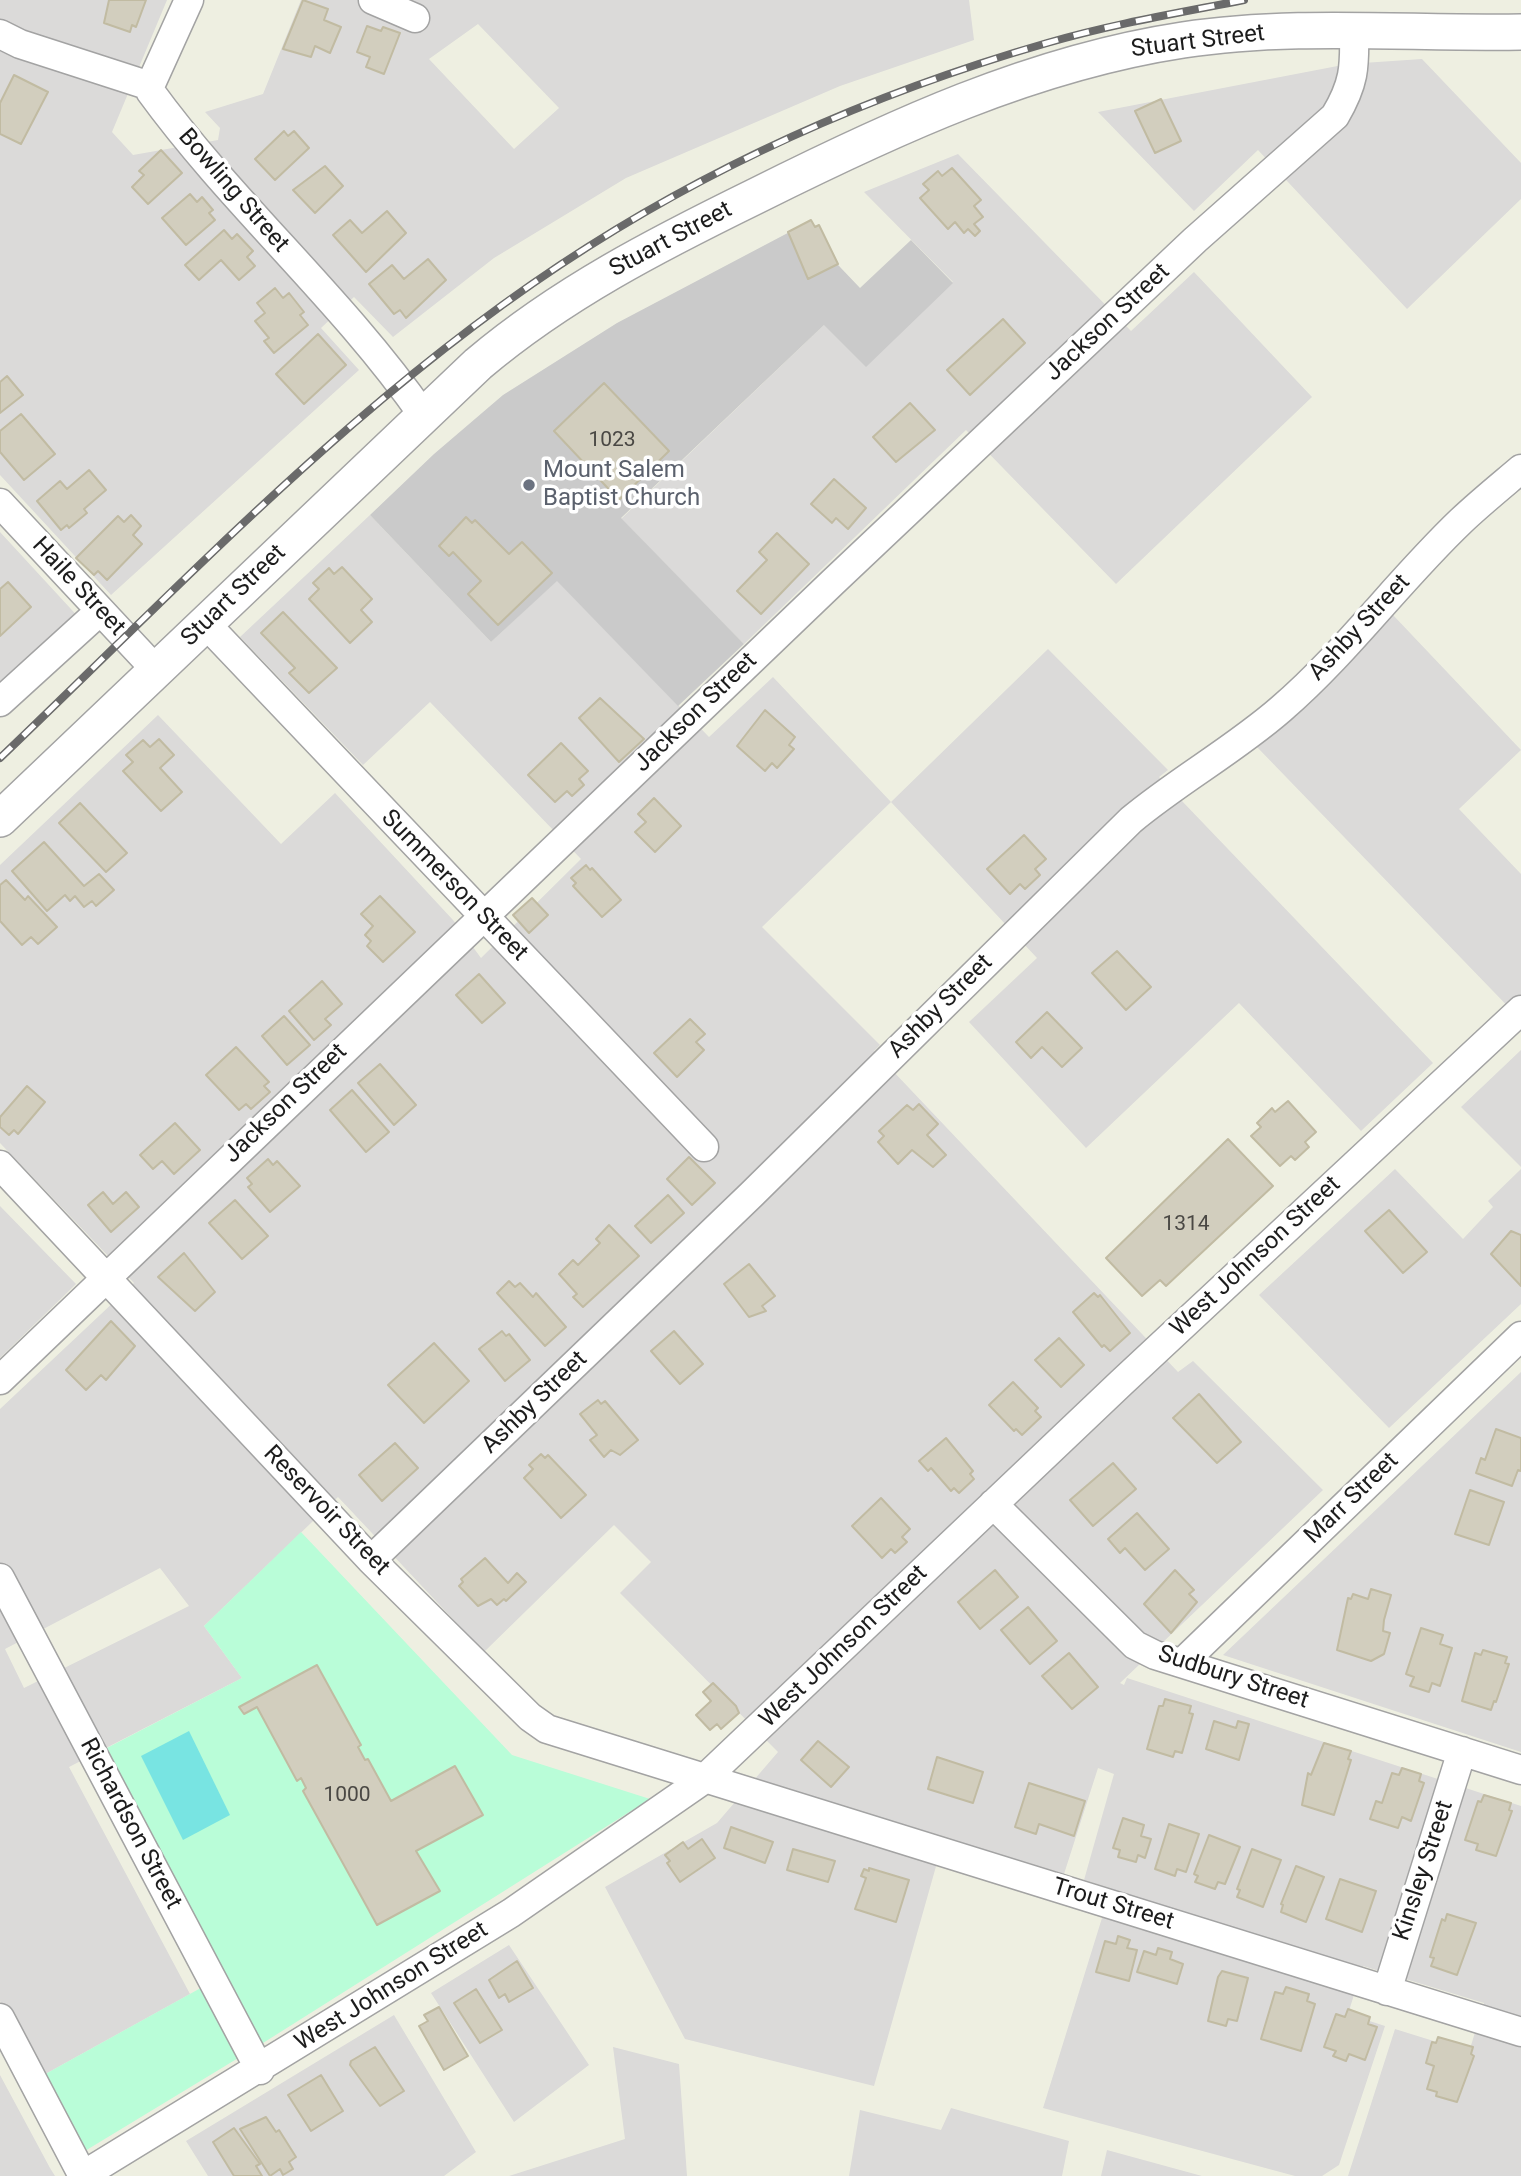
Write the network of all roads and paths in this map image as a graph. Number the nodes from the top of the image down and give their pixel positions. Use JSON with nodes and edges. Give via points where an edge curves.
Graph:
{"nodes":[{"id":1,"x":189,"y":0,"type":"edge"},
{"id":2,"x":373,"y":0,"type":"edge"},
{"id":3,"x":415,"y":18,"type":"dead end"},
{"id":4,"x":1354,"y":31,"type":"junction"},
{"id":5,"x":1521,"y":32,"type":"edge"},
{"id":6,"x":0,"y":34,"type":"edge"},
{"id":7,"x":150,"y":88,"type":"junction"},
{"id":8,"x":423,"y":415,"type":"junction"},
{"id":9,"x":1521,"y":469,"type":"edge"},
{"id":10,"x":0,"y":503,"type":"edge"},
{"id":11,"x":100,"y":611,"type":"junction"},
{"id":12,"x":205,"y":624,"type":"junction"},
{"id":13,"x":156,"y":670,"type":"junction"},
{"id":14,"x":0,"y":702,"type":"edge"},
{"id":15,"x":0,"y":819,"type":"edge"},
{"id":16,"x":483,"y":916,"type":"junction"},
{"id":17,"x":1521,"y":1010,"type":"edge"},
{"id":18,"x":704,"y":1147,"type":"dead end"},
{"id":19,"x":0,"y":1165,"type":"edge"},
{"id":20,"x":105,"y":1277,"type":"junction"},
{"id":21,"x":1521,"y":1336,"type":"edge"},
{"id":22,"x":0,"y":1380,"type":"edge"},
{"id":23,"x":993,"y":1504,"type":"junction"},
{"id":24,"x":371,"y":1560,"type":"junction"},
{"id":25,"x":0,"y":1578,"type":"edge"},
{"id":26,"x":1183,"y":1662,"type":"junction"},
{"id":27,"x":1462,"y":1751,"type":"junction"},
{"id":28,"x":1521,"y":1770,"type":"edge"},
{"id":29,"x":704,"y":1780,"type":"junction"},
{"id":30,"x":1387,"y":1991,"type":"junction"},
{"id":31,"x":0,"y":2018,"type":"edge"},
{"id":32,"x":1521,"y":2032,"type":"edge"},
{"id":33,"x":260,"y":2070,"type":"junction"},
{"id":34,"x":83,"y":2176,"type":"edge"}],
"edges":[{"from":1,"to":7,"type":"street"},
{"from":2,"to":3,"type":"street"},
{"from":4,"to":5,"type":"street","name":"Stuart Street"},
{"from":4,"to":8,"type":"street","name":"Stuart Street","via":[[1235,34],[1127,50],[1031,76],[907,125],[580,288],[506,340]]},
{"from":4,"to":16,"type":"street","name":"Jackson Street","via":[[1355,71],[1335,117],[1195,240]]},
{"from":6,"to":7,"type":"street"},
{"from":7,"to":8,"type":"street","name":"Bowling Street","via":[[184,137],[388,366]]},
{"from":8,"to":12,"type":"street","name":"Stuart Street"},
{"from":9,"to":24,"type":"street","name":"Ashby Street","via":[[1461,521],[1282,709],[1131,820],[751,1195]]},
{"from":10,"to":11,"type":"street","name":"Haile Street"},
{"from":11,"to":13,"type":"street","name":"Haile Street"},
{"from":11,"to":14,"type":"street"},
{"from":12,"to":13,"type":"street","name":"Stuart Street"},
{"from":12,"to":16,"type":"street","name":"Summerson Street"},
{"from":13,"to":15,"type":"street","name":"Stuart Street"},
{"from":16,"to":18,"type":"street","name":"Summerson Street"},
{"from":16,"to":20,"type":"street","name":"Jackson Street"},
{"from":17,"to":23,"type":"street","name":"West Johnson Street"},
{"from":19,"to":20,"type":"street","name":"Reservoir Street"},
{"from":20,"to":22,"type":"street","name":"Jackson Street"},
{"from":20,"to":24,"type":"street","name":"Reservoir Street"},
{"from":21,"to":26,"type":"street","name":"Marr Street"},
{"from":23,"to":26,"type":"street","name":"Sudbury Street","via":[[1135,1645]]},
{"from":23,"to":29,"type":"street","name":"West Johnson Street"},
{"from":24,"to":29,"type":"street","name":"Reservoir Street","via":[[547,1729]]},
{"from":25,"to":33,"type":"street","name":"Richardson Street"},
{"from":26,"to":27,"type":"street","name":"Sudbury Street"},
{"from":27,"to":28,"type":"street","name":"Sudbury Street"},
{"from":27,"to":30,"type":"street","name":"Kinsley Street"},
{"from":29,"to":30,"type":"street","name":"Trout Street"},
{"from":29,"to":33,"type":"street","name":"West Johnson Street","via":[[511,1913]]},
{"from":30,"to":32,"type":"street","name":"Trout Street"},
{"from":31,"to":34,"type":"street"},
{"from":33,"to":34,"type":"street","name":"West Johnson Street"}]}
